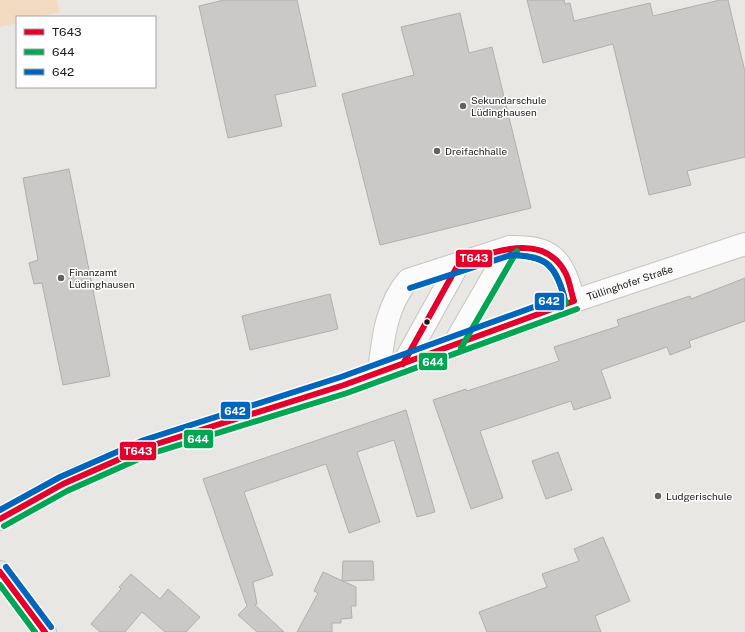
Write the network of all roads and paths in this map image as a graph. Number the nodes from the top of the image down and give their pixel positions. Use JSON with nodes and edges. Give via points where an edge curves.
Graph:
{"nodes":[{"id":1,"x":745,"y":244,"type":"edge"},
{"id":2,"x":510,"y":247,"type":"junction"},
{"id":3,"x":459,"y":263,"type":"junction"},
{"id":4,"x":574,"y":301,"type":"junction"},
{"id":5,"x":454,"y":344,"type":"junction"},
{"id":6,"x":403,"y":364,"type":"junction"},
{"id":7,"x":379,"y":371,"type":"junction"},
{"id":8,"x":0,"y":519,"type":"edge"},
{"id":9,"x":0,"y":572,"type":"edge"},
{"id":10,"x":45,"y":632,"type":"edge"}],
"edges":[{"from":1,"to":4,"type":"street","name":"Tüllinghofer Straße"},
{"from":2,"to":3,"type":"street"},
{"from":2,"to":4,"type":"street","via":[[542,250],[556,259],[566,273]]},
{"from":2,"to":5,"type":"street"},
{"from":3,"to":6,"type":"street"},
{"from":3,"to":7,"type":"street","via":[[408,280],[397,292],[387,324]]},
{"from":4,"to":5,"type":"street","name":"Tüllinghofer Straße"},
{"from":5,"to":6,"type":"street","name":"Tüllinghofer Straße"},
{"from":6,"to":7,"type":"street","name":"Tüllinghofer Straße"},
{"from":7,"to":8,"type":"street","name":"Tüllinghofer Straße","via":[[148,448],[63,484]]},
{"from":9,"to":10,"type":"main road"}]}
